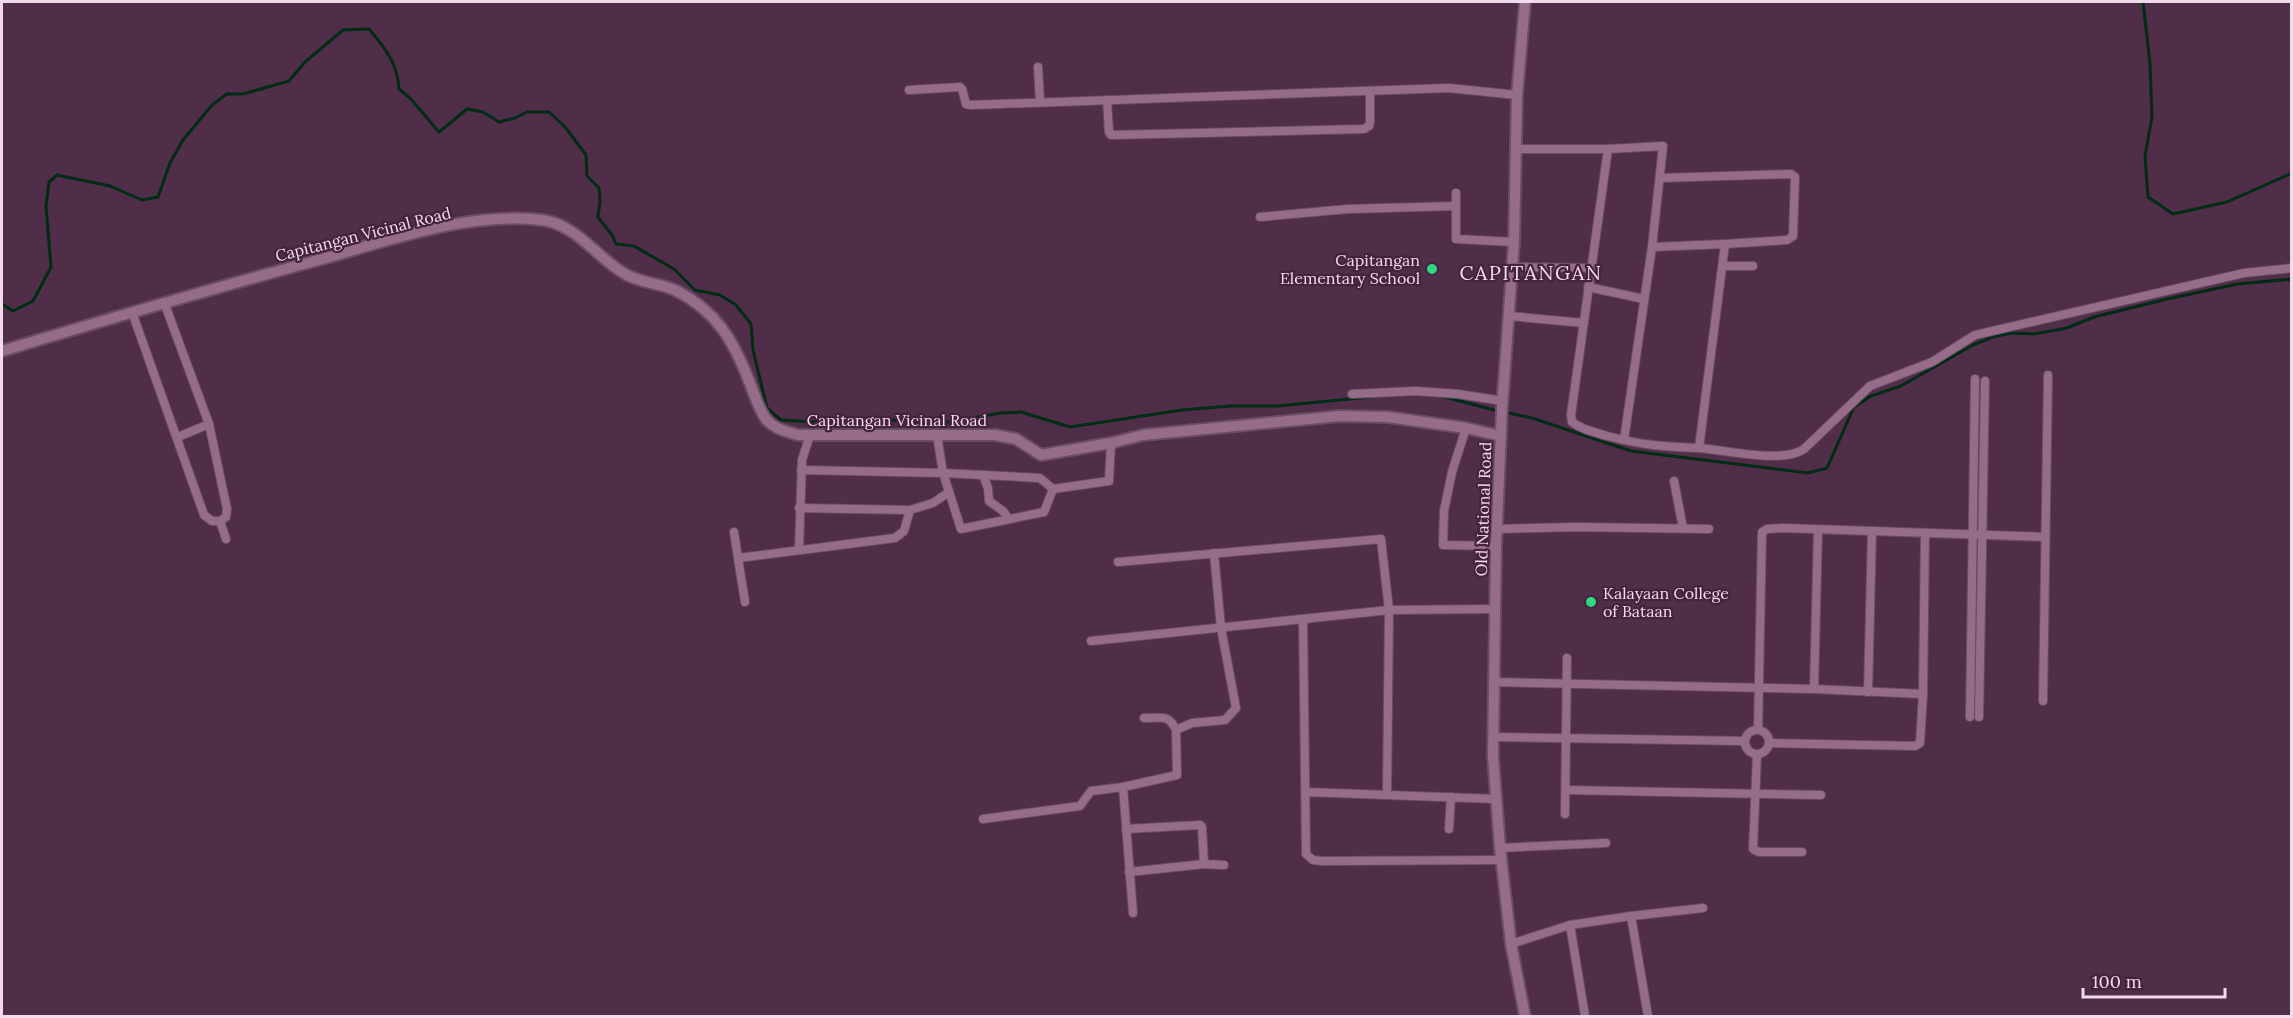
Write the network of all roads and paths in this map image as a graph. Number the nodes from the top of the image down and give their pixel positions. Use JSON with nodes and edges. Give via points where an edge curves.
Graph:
{"nodes":[{"id":1,"x":1525,"y":2,"type":"edge"},
{"id":2,"x":1038,"y":67,"type":"dead end"},
{"id":3,"x":909,"y":90,"type":"dead end"},
{"id":4,"x":1370,"y":91,"type":"junction"},
{"id":5,"x":1517,"y":94,"type":"junction"},
{"id":6,"x":1107,"y":100,"type":"junction"},
{"id":7,"x":1040,"y":102,"type":"junction"},
{"id":8,"x":1515,"y":148,"type":"junction"},
{"id":9,"x":1608,"y":149,"type":"junction"},
{"id":10,"x":1661,"y":178,"type":"junction"},
{"id":11,"x":1456,"y":194,"type":"dead end"},
{"id":12,"x":1456,"y":206,"type":"junction"},
{"id":13,"x":1260,"y":218,"type":"dead end"},
{"id":14,"x":1514,"y":242,"type":"junction"},
{"id":15,"x":1725,"y":244,"type":"junction"},
{"id":16,"x":1652,"y":247,"type":"junction"},
{"id":17,"x":1723,"y":266,"type":"junction"},
{"id":18,"x":1753,"y":266,"type":"dead end"},
{"id":19,"x":1512,"y":267,"type":"junction"},
{"id":20,"x":1590,"y":268,"type":"junction"},
{"id":21,"x":2292,"y":268,"type":"edge"},
{"id":22,"x":1588,"y":287,"type":"junction"},
{"id":23,"x":1644,"y":299,"type":"junction"},
{"id":24,"x":164,"y":302,"type":"junction"},
{"id":25,"x":132,"y":312,"type":"junction"},
{"id":26,"x":1509,"y":316,"type":"junction"},
{"id":27,"x":1584,"y":323,"type":"junction"},
{"id":28,"x":2,"y":351,"type":"edge"},
{"id":29,"x":2048,"y":375,"type":"dead end"},
{"id":30,"x":1975,"y":379,"type":"dead end"},
{"id":31,"x":1985,"y":381,"type":"dead end"},
{"id":32,"x":1352,"y":394,"type":"dead end"},
{"id":33,"x":1502,"y":404,"type":"junction"},
{"id":34,"x":209,"y":424,"type":"junction"},
{"id":35,"x":1466,"y":428,"type":"junction"},
{"id":36,"x":810,"y":435,"type":"junction"},
{"id":37,"x":938,"y":435,"type":"junction"},
{"id":38,"x":1501,"y":436,"type":"junction"},
{"id":39,"x":178,"y":437,"type":"junction"},
{"id":40,"x":1624,"y":440,"type":"junction"},
{"id":41,"x":1111,"y":443,"type":"junction"},
{"id":42,"x":1699,"y":448,"type":"junction"},
{"id":43,"x":801,"y":470,"type":"junction"},
{"id":44,"x":943,"y":473,"type":"junction"},
{"id":45,"x":983,"y":475,"type":"junction"},
{"id":46,"x":1674,"y":481,"type":"dead end"},
{"id":47,"x":1053,"y":489,"type":"junction"},
{"id":48,"x":949,"y":492,"type":"junction"},
{"id":49,"x":799,"y":508,"type":"junction"},
{"id":50,"x":910,"y":510,"type":"junction"},
{"id":51,"x":1009,"y":519,"type":"junction"},
{"id":52,"x":219,"y":521,"type":"junction"},
{"id":53,"x":1683,"y":528,"type":"junction"},
{"id":54,"x":1496,"y":529,"type":"junction"},
{"id":55,"x":1709,"y":530,"type":"dead end"},
{"id":56,"x":1818,"y":530,"type":"junction"},
{"id":57,"x":1872,"y":531,"type":"junction"},
{"id":58,"x":734,"y":532,"type":"dead end"},
{"id":59,"x":1925,"y":532,"type":"junction"},
{"id":60,"x":1972,"y":534,"type":"junction"},
{"id":61,"x":1981,"y":534,"type":"junction"},
{"id":62,"x":2045,"y":537,"type":"junction"},
{"id":63,"x":226,"y":539,"type":"dead end"},
{"id":64,"x":1496,"y":546,"type":"junction"},
{"id":65,"x":799,"y":549,"type":"junction"},
{"id":66,"x":1214,"y":553,"type":"junction"},
{"id":67,"x":738,"y":558,"type":"junction"},
{"id":68,"x":1118,"y":562,"type":"dead end"},
{"id":69,"x":745,"y":602,"type":"dead end"},
{"id":70,"x":1494,"y":609,"type":"junction"},
{"id":71,"x":1389,"y":610,"type":"junction"},
{"id":72,"x":1303,"y":619,"type":"junction"},
{"id":73,"x":1221,"y":628,"type":"junction"},
{"id":74,"x":1091,"y":641,"type":"dead end"},
{"id":75,"x":1567,"y":658,"type":"dead end"},
{"id":76,"x":1494,"y":682,"type":"junction"},
{"id":77,"x":1567,"y":684,"type":"junction"},
{"id":78,"x":1759,"y":688,"type":"junction"},
{"id":79,"x":1814,"y":689,"type":"junction"},
{"id":80,"x":1868,"y":692,"type":"junction"},
{"id":81,"x":1923,"y":694,"type":"junction"},
{"id":82,"x":2043,"y":701,"type":"dead end"},
{"id":83,"x":1970,"y":717,"type":"dead end"},
{"id":84,"x":1979,"y":717,"type":"dead end"},
{"id":85,"x":1144,"y":718,"type":"dead end"},
{"id":86,"x":1176,"y":730,"type":"junction"},
{"id":87,"x":1758,"y":730,"type":"junction"},
{"id":88,"x":1493,"y":737,"type":"junction"},
{"id":89,"x":1566,"y":738,"type":"junction"},
{"id":90,"x":1745,"y":741,"type":"junction"},
{"id":91,"x":1770,"y":743,"type":"junction"},
{"id":92,"x":1757,"y":755,"type":"junction"},
{"id":93,"x":1123,"y":787,"type":"junction"},
{"id":94,"x":1566,"y":790,"type":"junction"},
{"id":95,"x":1306,"y":792,"type":"junction"},
{"id":96,"x":1756,"y":793,"type":"junction"},
{"id":97,"x":1387,"y":795,"type":"junction"},
{"id":98,"x":1821,"y":795,"type":"dead end"},
{"id":99,"x":1451,"y":797,"type":"junction"},
{"id":100,"x":1496,"y":799,"type":"junction"},
{"id":101,"x":1565,"y":814,"type":"dead end"},
{"id":102,"x":983,"y":819,"type":"dead end"},
{"id":103,"x":1126,"y":829,"type":"junction"},
{"id":104,"x":1449,"y":829,"type":"dead end"},
{"id":105,"x":1606,"y":843,"type":"dead end"},
{"id":106,"x":1500,"y":848,"type":"junction"},
{"id":107,"x":1802,"y":852,"type":"dead end"},
{"id":108,"x":1501,"y":860,"type":"junction"},
{"id":109,"x":1204,"y":864,"type":"junction"},
{"id":110,"x":1224,"y":866,"type":"dead end"},
{"id":111,"x":1129,"y":872,"type":"junction"},
{"id":112,"x":1703,"y":908,"type":"dead end"},
{"id":113,"x":1133,"y":913,"type":"dead end"},
{"id":114,"x":1631,"y":916,"type":"junction"},
{"id":115,"x":1570,"y":925,"type":"junction"},
{"id":116,"x":1511,"y":944,"type":"junction"},
{"id":117,"x":1525,"y":1017,"type":"edge"},
{"id":118,"x":1585,"y":1017,"type":"edge"},
{"id":119,"x":1648,"y":1017,"type":"edge"}],
"edges":[{"from":1,"to":5,"type":"street","name":"Old National Road"},
{"from":2,"to":7,"type":"street"},
{"from":3,"to":7,"type":"street","via":[[960,87],[966,104],[971,105]]},
{"from":4,"to":5,"type":"street","via":[[1449,88]]},
{"from":4,"to":6,"type":"street"},
{"from":4,"to":6,"type":"street","via":[[1370,122],[1364,129],[1117,137],[1109,132]]},
{"from":5,"to":8,"type":"street","name":"Old National Road"},
{"from":6,"to":7,"type":"street"},
{"from":8,"to":9,"type":"street"},
{"from":8,"to":14,"type":"street","name":"Old National Road"},
{"from":9,"to":10,"type":"street","via":[[1663,146]]},
{"from":9,"to":20,"type":"street"},
{"from":10,"to":15,"type":"street","via":[[1791,174],[1795,177],[1793,236],[1787,240]]},
{"from":10,"to":16,"type":"street"},
{"from":11,"to":12,"type":"street"},
{"from":12,"to":13,"type":"street","via":[[1348,209]]},
{"from":12,"to":14,"type":"street","via":[[1456,239]]},
{"from":14,"to":19,"type":"street","name":"Old National Road"},
{"from":15,"to":16,"type":"street"},
{"from":15,"to":17,"type":"street"},
{"from":16,"to":23,"type":"street"},
{"from":17,"to":18,"type":"street"},
{"from":17,"to":42,"type":"street"},
{"from":19,"to":20,"type":"street"},
{"from":19,"to":26,"type":"street","name":"Old National Road"},
{"from":20,"to":22,"type":"street"},
{"from":21,"to":42,"type":"street","via":[[2244,273],[1975,334],[1932,362],[1870,386],[1793,455],[1767,457]]},
{"from":22,"to":23,"type":"street"},
{"from":22,"to":27,"type":"street"},
{"from":23,"to":40,"type":"street"},
{"from":24,"to":25,"type":"street","name":"Capitangan Vicinal Road"},
{"from":24,"to":34,"type":"street"},
{"from":24,"to":36,"type":"street","name":"Capitangan Vicinal Road","via":[[409,235],[503,219],[543,220],[565,226],[626,275],[675,290],[704,307],[726,332],[741,359],[765,418],[777,429]]},
{"from":25,"to":28,"type":"street","name":"Capitangan Vicinal Road"},
{"from":25,"to":39,"type":"street"},
{"from":26,"to":27,"type":"street"},
{"from":26,"to":33,"type":"street","name":"Old National Road"},
{"from":27,"to":40,"type":"street","via":[[1572,422]]},
{"from":29,"to":62,"type":"street"},
{"from":30,"to":60,"type":"street"},
{"from":31,"to":61,"type":"street"},
{"from":32,"to":33,"type":"street","via":[[1416,391],[1458,394]]},
{"from":33,"to":38,"type":"street","name":"Old National Road"},
{"from":34,"to":39,"type":"street"},
{"from":34,"to":52,"type":"street","via":[[227,509],[226,517]]},
{"from":35,"to":38,"type":"street","name":"Capitangan Vicinal Road"},
{"from":35,"to":41,"type":"street","name":"Capitangan Vicinal Road","via":[[1388,417],[1340,416],[1143,435]]},
{"from":35,"to":64,"type":"street","via":[[1444,511],[1443,545]]},
{"from":36,"to":37,"type":"street","name":"Capitangan Vicinal Road"},
{"from":36,"to":43,"type":"street"},
{"from":37,"to":41,"type":"street","name":"Capitangan Vicinal Road","via":[[1006,437],[1041,456]]},
{"from":37,"to":44,"type":"street"},
{"from":38,"to":54,"type":"street","name":"Old National Road"},
{"from":39,"to":52,"type":"street","via":[[204,515]]},
{"from":40,"to":42,"type":"street","via":[[1650,447]]},
{"from":41,"to":47,"type":"street","via":[[1109,481]]},
{"from":43,"to":44,"type":"street"},
{"from":43,"to":49,"type":"street"},
{"from":44,"to":45,"type":"street"},
{"from":44,"to":48,"type":"street"},
{"from":45,"to":47,"type":"street","via":[[1040,478]]},
{"from":45,"to":51,"type":"street","via":[[989,501]]},
{"from":46,"to":53,"type":"street"},
{"from":47,"to":51,"type":"street","via":[[1044,512]]},
{"from":48,"to":50,"type":"street","via":[[933,503]]},
{"from":48,"to":51,"type":"street","via":[[961,529]]},
{"from":49,"to":50,"type":"street"},
{"from":49,"to":65,"type":"street"},
{"from":50,"to":65,"type":"street","via":[[904,531],[895,538]]},
{"from":52,"to":63,"type":"street"},
{"from":53,"to":54,"type":"street"},
{"from":53,"to":55,"type":"street"},
{"from":54,"to":64,"type":"street","name":"Old National Road"},
{"from":56,"to":57,"type":"street"},
{"from":56,"to":78,"type":"street","via":[[1762,532]]},
{"from":56,"to":79,"type":"street"},
{"from":57,"to":59,"type":"street"},
{"from":57,"to":80,"type":"street"},
{"from":58,"to":67,"type":"street"},
{"from":59,"to":60,"type":"street"},
{"from":59,"to":81,"type":"street"},
{"from":60,"to":61,"type":"street"},
{"from":60,"to":83,"type":"street"},
{"from":61,"to":62,"type":"street"},
{"from":61,"to":84,"type":"street"},
{"from":62,"to":82,"type":"street"},
{"from":64,"to":70,"type":"street","name":"Old National Road"},
{"from":65,"to":67,"type":"street"},
{"from":66,"to":68,"type":"street"},
{"from":66,"to":71,"type":"street","via":[[1381,539]]},
{"from":66,"to":73,"type":"street"},
{"from":67,"to":69,"type":"street"},
{"from":70,"to":71,"type":"street"},
{"from":70,"to":76,"type":"street","name":"Old National Road"},
{"from":71,"to":72,"type":"street"},
{"from":71,"to":97,"type":"street"},
{"from":72,"to":73,"type":"street"},
{"from":72,"to":95,"type":"street"},
{"from":73,"to":74,"type":"street"},
{"from":73,"to":86,"type":"street","via":[[1236,708],[1225,720],[1192,723]]},
{"from":75,"to":77,"type":"street"},
{"from":76,"to":77,"type":"street"},
{"from":76,"to":88,"type":"street","name":"Old National Road"},
{"from":77,"to":78,"type":"street"},
{"from":77,"to":89,"type":"street"},
{"from":78,"to":79,"type":"street"},
{"from":78,"to":87,"type":"street"},
{"from":79,"to":80,"type":"street"},
{"from":80,"to":81,"type":"street"},
{"from":81,"to":91,"type":"street","via":[[1922,737],[1915,746]]},
{"from":85,"to":86,"type":"street","via":[[1166,718]]},
{"from":86,"to":93,"type":"street","via":[[1178,775]]},
{"from":87,"to":90,"type":"street","via":[[1750,732]]},
{"from":87,"to":91,"type":"street","via":[[1765,732]]},
{"from":88,"to":89,"type":"street"},
{"from":88,"to":100,"type":"street","name":"Old National Road"},
{"from":89,"to":90,"type":"street"},
{"from":89,"to":94,"type":"street"},
{"from":90,"to":92,"type":"street","via":[[1747,749]]},
{"from":91,"to":92,"type":"street","via":[[1764,753]]},
{"from":92,"to":96,"type":"street"},
{"from":93,"to":102,"type":"street","via":[[1091,791],[1080,806]]},
{"from":93,"to":103,"type":"street"},
{"from":94,"to":96,"type":"street"},
{"from":94,"to":101,"type":"street"},
{"from":95,"to":97,"type":"street"},
{"from":95,"to":108,"type":"street","via":[[1306,854],[1313,860]]},
{"from":96,"to":98,"type":"street"},
{"from":96,"to":107,"type":"street","via":[[1753,849]]},
{"from":97,"to":99,"type":"street"},
{"from":99,"to":100,"type":"street"},
{"from":99,"to":104,"type":"street"},
{"from":100,"to":106,"type":"street","name":"Old National Road"},
{"from":103,"to":109,"type":"street","via":[[1200,825]]},
{"from":103,"to":111,"type":"street"},
{"from":105,"to":106,"type":"street"},
{"from":106,"to":108,"type":"street","name":"Old National Road"},
{"from":108,"to":116,"type":"street","name":"Old National Road"},
{"from":109,"to":110,"type":"street"},
{"from":109,"to":111,"type":"street"},
{"from":111,"to":113,"type":"street"},
{"from":112,"to":114,"type":"street"},
{"from":114,"to":115,"type":"street"},
{"from":114,"to":119,"type":"street"},
{"from":115,"to":116,"type":"street"},
{"from":115,"to":118,"type":"street"},
{"from":116,"to":117,"type":"street","name":"Old National Road"}]}
